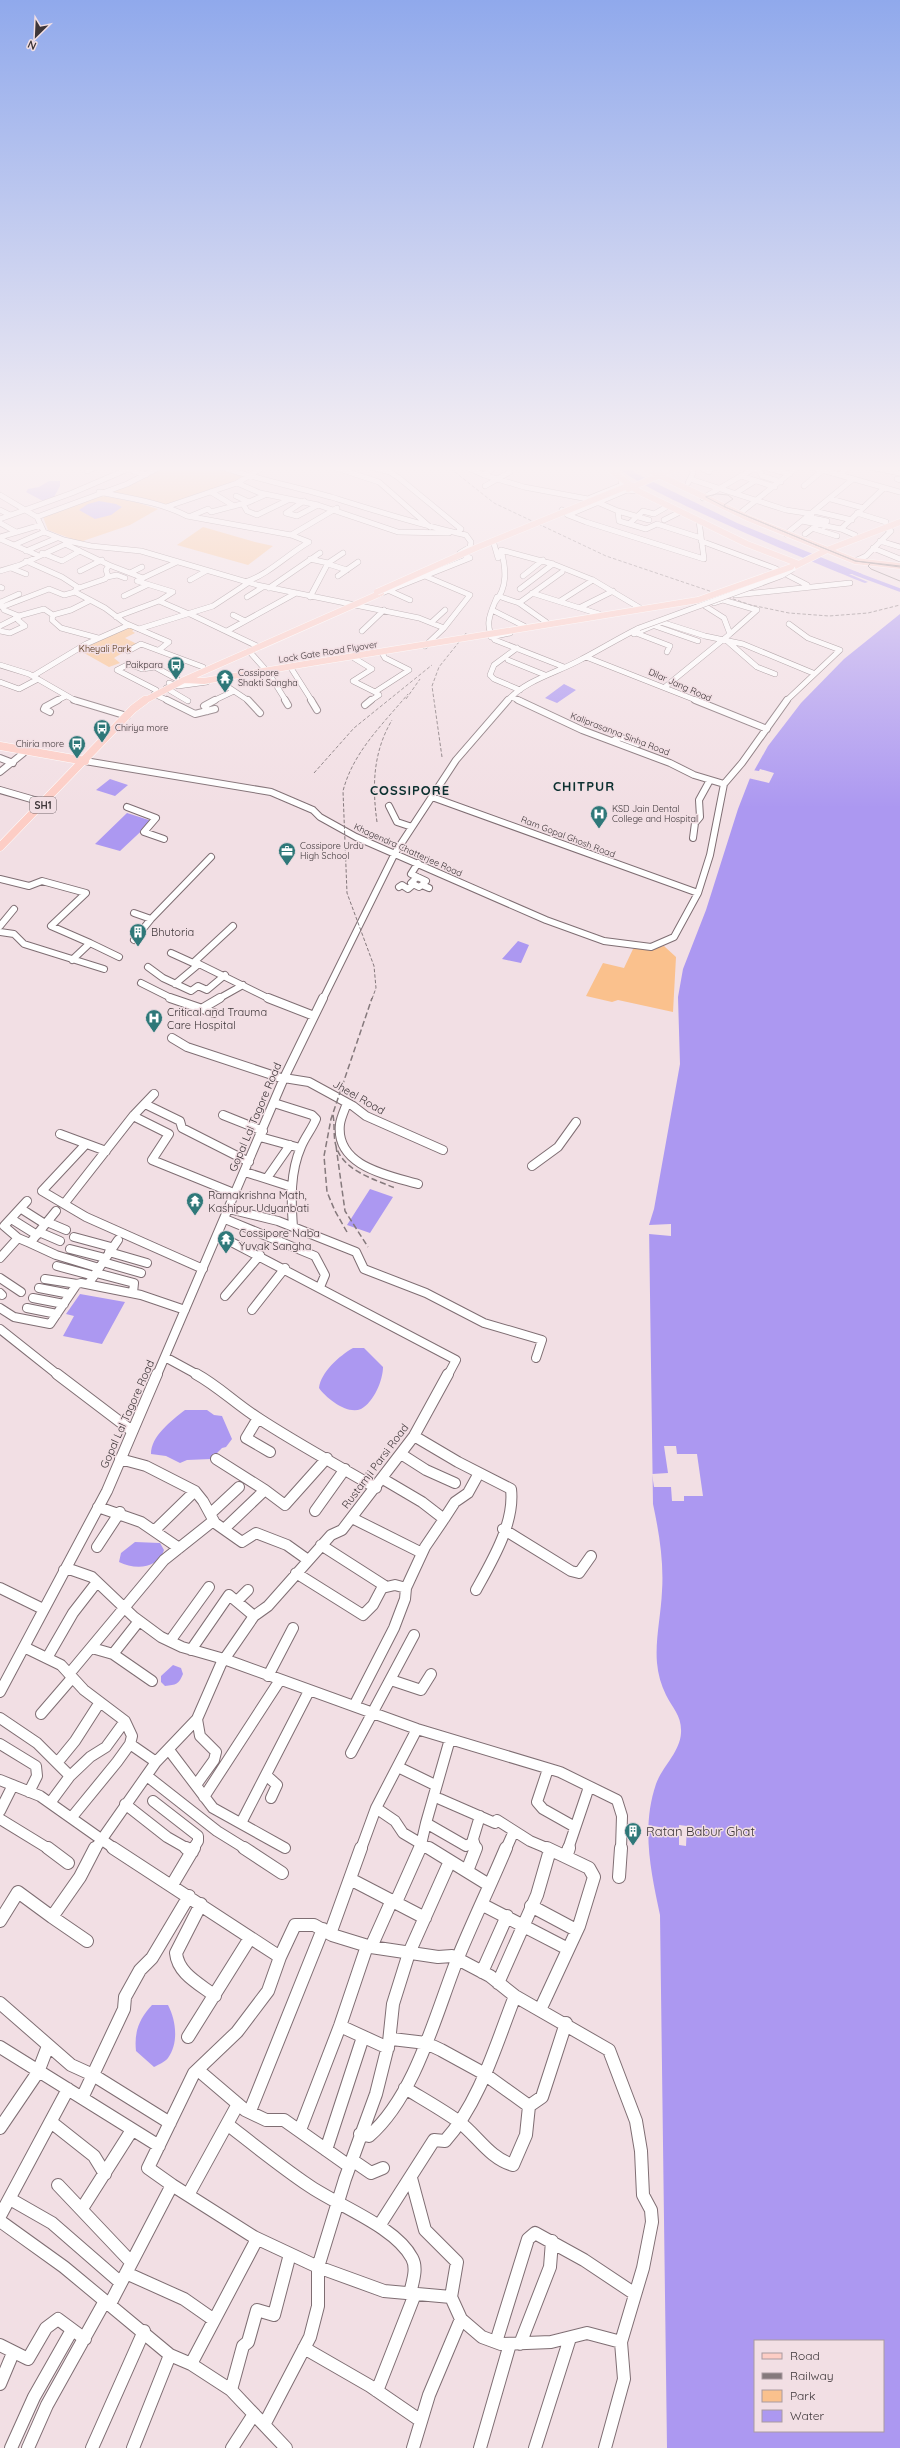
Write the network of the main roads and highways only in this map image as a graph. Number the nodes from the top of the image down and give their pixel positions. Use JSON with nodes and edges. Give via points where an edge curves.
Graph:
{"nodes":[{"id":1,"x":407,"y":579,"type":"edge"},
{"id":2,"x":410,"y":579,"type":"edge"},
{"id":3,"x":757,"y":579,"type":"edge"},
{"id":4,"x":377,"y":593,"type":"junction"},
{"id":5,"x":257,"y":646,"type":"junction"},
{"id":6,"x":183,"y":680,"type":"junction"},
{"id":7,"x":0,"y":746,"type":"edge"},
{"id":8,"x":81,"y":760,"type":"junction"},
{"id":9,"x":1,"y":842,"type":"edge"}],
"edges":[{"from":1,"to":4,"type":"main road","number":"SH1","bridge":true},
{"from":2,"to":4,"type":"main road","number":"SH1","bridge":true},
{"from":3,"to":6,"type":"main road","name":"Lock Gate Road Flyover","bridge":true,"via":[[698,600],[198,681]]},
{"from":4,"to":5,"type":"main road","number":"SH1"},
{"from":4,"to":5,"type":"main road","number":"SH1","via":[[354,606]]},
{"from":5,"to":6,"type":"main road","number":"SH1"},
{"from":5,"to":6,"type":"main road","number":"SH1","via":[[204,667]]},
{"from":6,"to":8,"type":"main road","number":"SH1","via":[[155,692],[124,715]]},
{"from":7,"to":8,"type":"main road"},
{"from":8,"to":9,"type":"main road","number":"SH1"},
{"from":8,"to":9,"type":"main road","number":"SH1","via":[[38,801]]}]}
